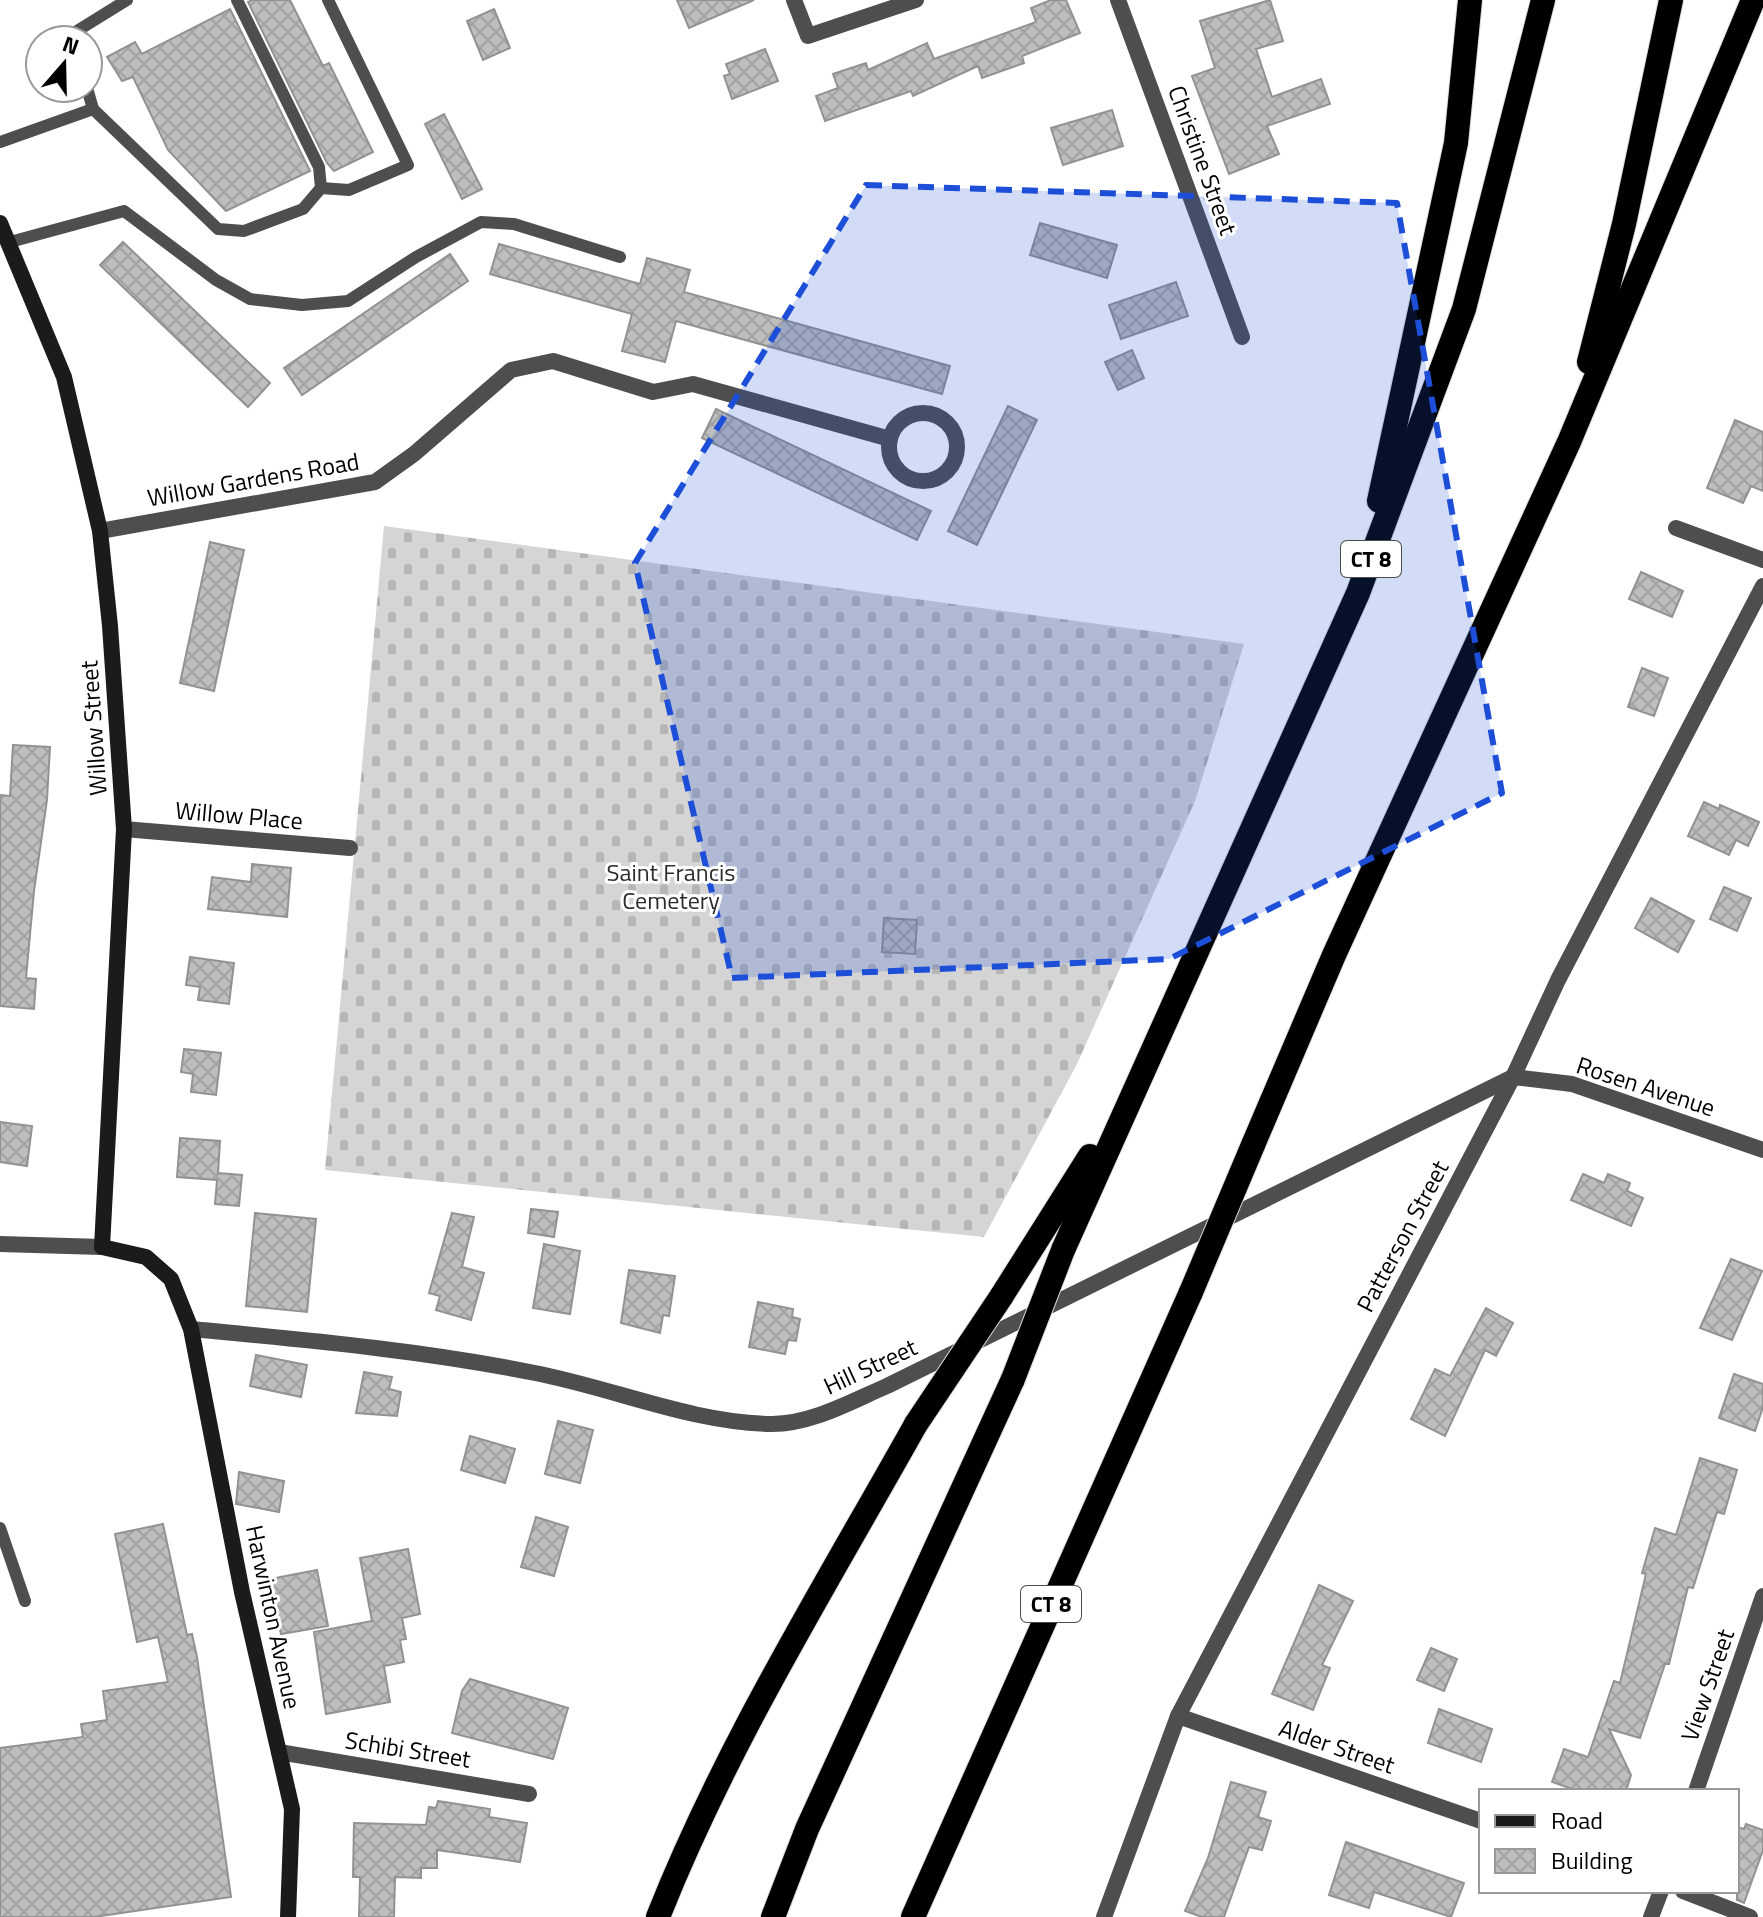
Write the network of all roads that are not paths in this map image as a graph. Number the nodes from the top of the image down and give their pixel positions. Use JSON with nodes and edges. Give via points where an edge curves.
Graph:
{"nodes":[{"id":1,"x":127,"y":0,"type":"edge"},
{"id":2,"x":237,"y":0,"type":"edge"},
{"id":3,"x":328,"y":0,"type":"edge"},
{"id":4,"x":794,"y":0,"type":"edge"},
{"id":5,"x":916,"y":0,"type":"edge"},
{"id":6,"x":1118,"y":0,"type":"edge"},
{"id":7,"x":1470,"y":0,"type":"edge"},
{"id":8,"x":1543,"y":0,"type":"edge"},
{"id":9,"x":1671,"y":0,"type":"edge"},
{"id":10,"x":1753,"y":0,"type":"edge"},
{"id":11,"x":88,"y":24,"type":"edge"},
{"id":12,"x":92,"y":104,"type":"edge"},
{"id":13,"x":93,"y":109,"type":"junction"},
{"id":14,"x":0,"y":142,"type":"edge"},
{"id":15,"x":321,"y":188,"type":"junction"},
{"id":16,"x":0,"y":223,"type":"edge"},
{"id":17,"x":10,"y":242,"type":"junction"},
{"id":18,"x":620,"y":257,"type":"dead end"},
{"id":19,"x":1242,"y":337,"type":"dead end"},
{"id":20,"x":890,"y":439,"type":"junction"},
{"id":21,"x":1569,"y":442,"type":"junction"},
{"id":22,"x":1676,"y":528,"type":"dead end"},
{"id":23,"x":100,"y":531,"type":"junction"},
{"id":24,"x":1763,"y":560,"type":"edge"},
{"id":25,"x":1763,"y":586,"type":"edge"},
{"id":26,"x":1358,"y":593,"type":"junction"},
{"id":27,"x":124,"y":829,"type":"junction"},
{"id":28,"x":350,"y":848,"type":"dead end"},
{"id":29,"x":1513,"y":1077,"type":"junction"},
{"id":30,"x":1130,"y":1093,"type":"junction"},
{"id":31,"x":1763,"y":1150,"type":"edge"},
{"id":32,"x":0,"y":1244,"type":"edge"},
{"id":33,"x":102,"y":1247,"type":"junction"},
{"id":34,"x":191,"y":1329,"type":"junction"},
{"id":35,"x":0,"y":1528,"type":"edge"},
{"id":36,"x":1763,"y":1596,"type":"edge"},
{"id":37,"x":25,"y":1601,"type":"dead end"},
{"id":38,"x":1178,"y":1716,"type":"junction"},
{"id":39,"x":279,"y":1752,"type":"junction"},
{"id":40,"x":1697,"y":1789,"type":"edge"},
{"id":41,"x":529,"y":1794,"type":"dead end"},
{"id":42,"x":1479,"y":1820,"type":"edge"},
{"id":43,"x":1660,"y":1893,"type":"edge"},
{"id":44,"x":1688,"y":1893,"type":"edge"},
{"id":45,"x":288,"y":1917,"type":"edge"},
{"id":46,"x":658,"y":1917,"type":"edge"},
{"id":47,"x":773,"y":1917,"type":"edge"},
{"id":48,"x":913,"y":1917,"type":"edge"},
{"id":49,"x":1104,"y":1917,"type":"edge"},
{"id":50,"x":1651,"y":1917,"type":"edge"},
{"id":51,"x":1750,"y":1917,"type":"edge"}],
"edges":[{"from":1,"to":11,"type":"lane"},
{"from":2,"to":15,"type":"lane","via":[[319,167]]},
{"from":3,"to":15,"type":"lane","via":[[408,165],[349,190]]},
{"from":4,"to":5,"type":"street","via":[[808,36]]},
{"from":6,"to":19,"type":"street","name":"Christine Street"},
{"from":7,"to":26,"type":"highway","via":[[1456,143]]},
{"from":8,"to":26,"type":"highway","number":"CT 8","via":[[1464,309]]},
{"from":9,"to":21,"type":"highway","number":"CT 8","via":[[1624,224]]},
{"from":10,"to":21,"type":"highway"},
{"from":12,"to":13,"type":"lane"},
{"from":13,"to":14,"type":"lane"},
{"from":13,"to":15,"type":"lane","via":[[218,229],[244,231],[303,209]]},
{"from":16,"to":17,"type":"main road","name":"Willow Street"},
{"from":17,"to":18,"type":"lane","via":[[124,211],[250,299],[302,305],[348,301],[481,222],[514,224]]},
{"from":17,"to":23,"type":"main road","name":"Willow Street","via":[[64,377]]},
{"from":20,"to":20,"type":"street","via":[[891,460],[915,481],[936,479],[956,456],[954,432],[937,416],[925,413],[903,420]]},
{"from":20,"to":23,"type":"street","name":"Willow Gardens Road","via":[[693,384],[653,392],[553,361],[511,370],[375,482]]},
{"from":21,"to":48,"type":"highway","number":"CT 8","bridge":true,"via":[[1334,955],[1191,1292]]},
{"from":22,"to":24,"type":"street"},
{"from":23,"to":27,"type":"main road","name":"Willow Street"},
{"from":25,"to":29,"type":"street","name":"Patterson Street"},
{"from":26,"to":30,"type":"highway","number":"CT 8"},
{"from":27,"to":28,"type":"street","name":"Willow Place"},
{"from":27,"to":33,"type":"main road","name":"Willow Street"},
{"from":29,"to":31,"type":"street","name":"Rosen Avenue","via":[[1572,1084]]},
{"from":29,"to":34,"type":"street","name":"Hill Street","via":[[887,1386],[822,1414],[776,1424],[732,1421],[535,1373],[379,1347]]},
{"from":29,"to":38,"type":"street","name":"Patterson Street"},
{"from":30,"to":46,"type":"highway","bridge":true,"via":[[916,1424],[695,1829]]},
{"from":30,"to":47,"type":"highway","number":"CT 8","bridge":true,"via":[[1013,1379],[807,1829]]},
{"from":32,"to":33,"type":"street"},
{"from":33,"to":34,"type":"main road","name":"Harwinton Avenue","via":[[155,1264],[171,1279]]},
{"from":34,"to":39,"type":"main road","name":"Harwinton Avenue"},
{"from":35,"to":37,"type":"lane"},
{"from":36,"to":40,"type":"street","name":"View Street"},
{"from":38,"to":42,"type":"street","name":"Alder Street"},
{"from":38,"to":49,"type":"street","name":"Patterson Street"},
{"from":39,"to":41,"type":"street","name":"Schibi Street"},
{"from":39,"to":45,"type":"main road","name":"Harwinton Avenue","via":[[292,1809]]},
{"from":43,"to":50,"type":"street"},
{"from":44,"to":51,"type":"street"}]}
